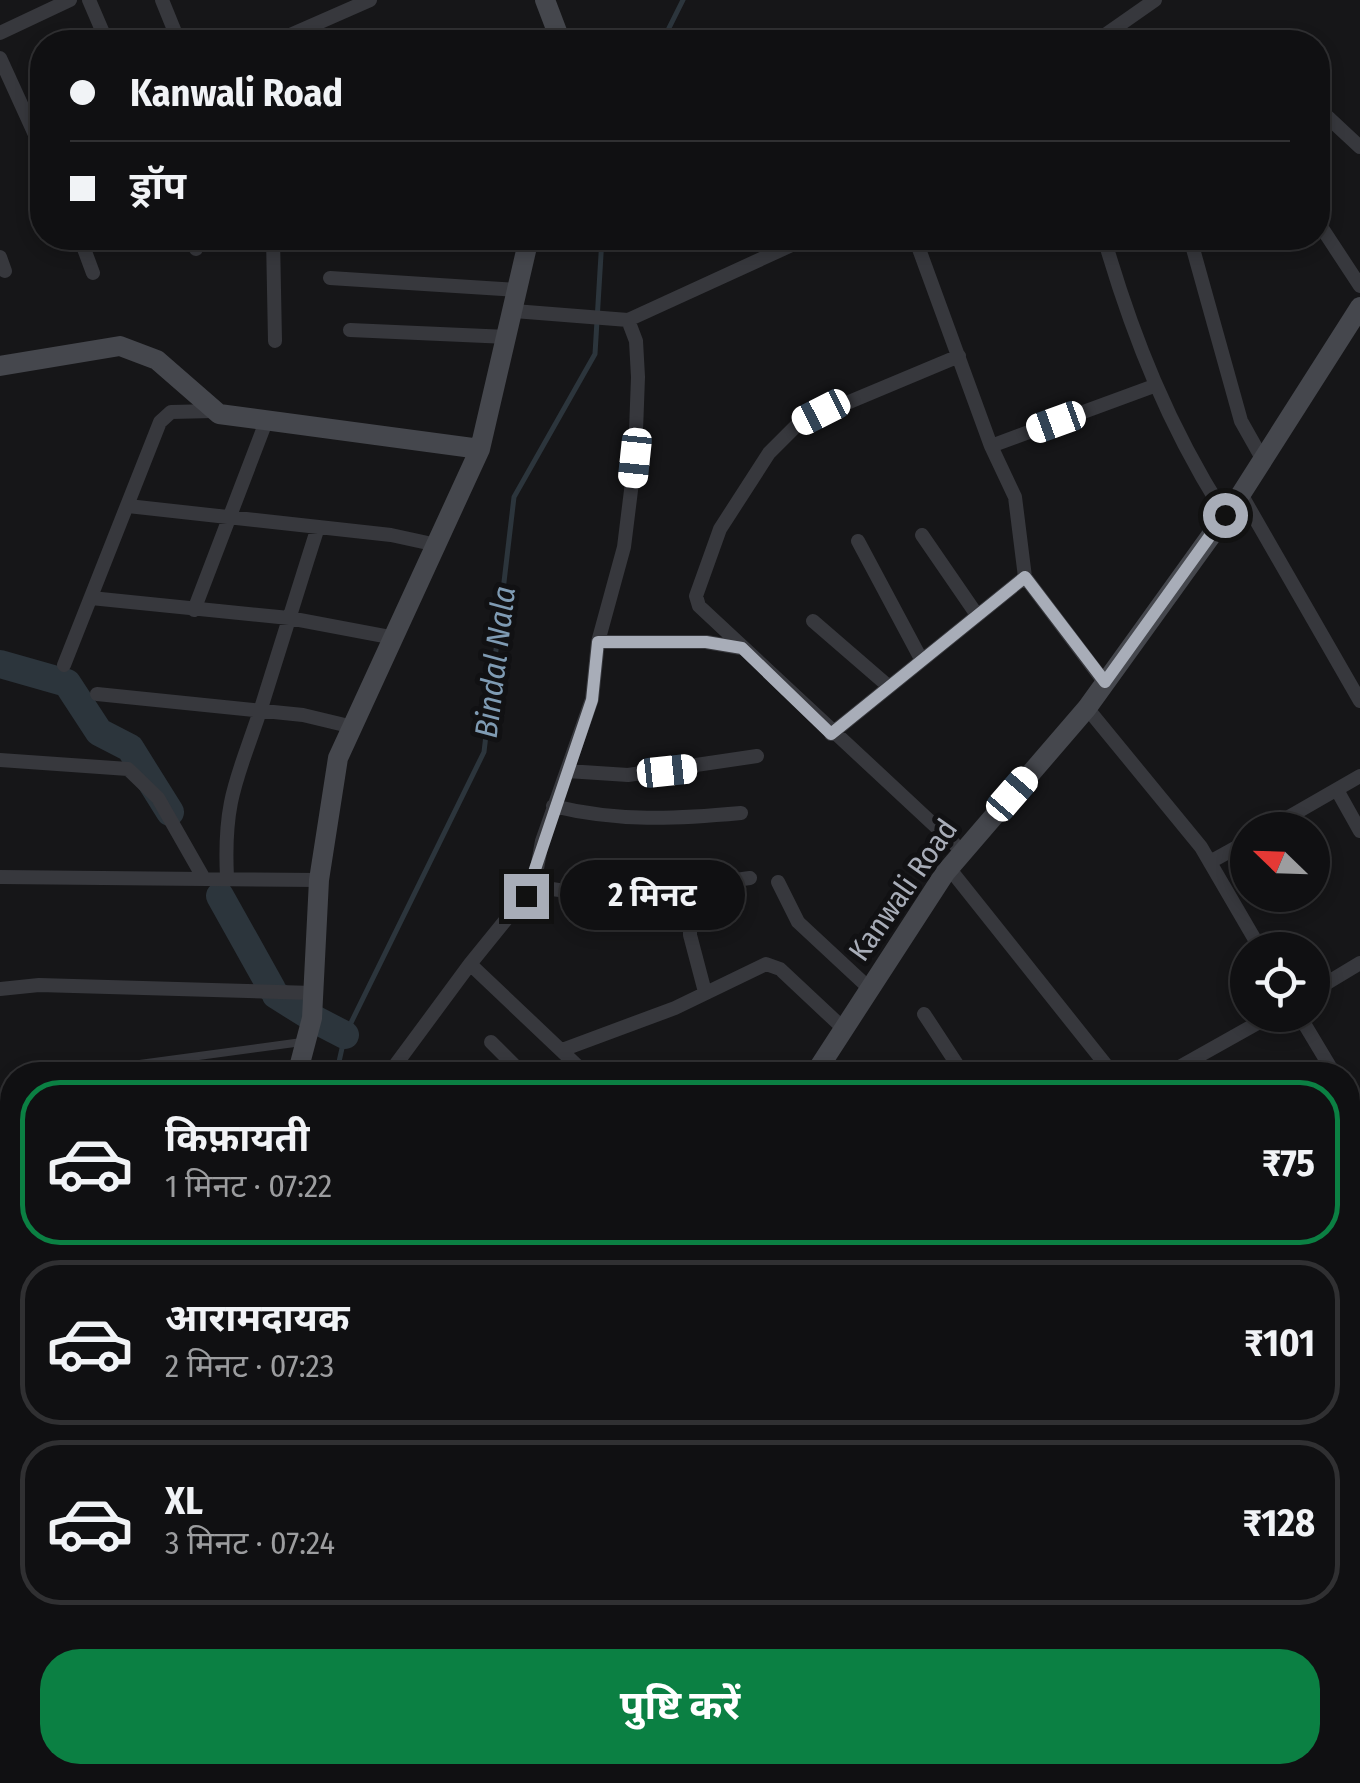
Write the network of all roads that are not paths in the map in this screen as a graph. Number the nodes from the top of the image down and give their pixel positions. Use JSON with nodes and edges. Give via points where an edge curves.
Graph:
{"nodes":[{"id":1,"x":70,"y":0,"type":"edge"},
{"id":2,"x":89,"y":0,"type":"edge"},
{"id":3,"x":162,"y":0,"type":"edge"},
{"id":4,"x":370,"y":0,"type":"edge"},
{"id":5,"x":545,"y":0,"type":"edge"},
{"id":6,"x":1154,"y":0,"type":"edge"},
{"id":7,"x":103,"y":30,"type":"edge"},
{"id":8,"x":175,"y":30,"type":"edge"},
{"id":9,"x":302,"y":30,"type":"edge"},
{"id":10,"x":556,"y":30,"type":"edge"},
{"id":11,"x":1112,"y":30,"type":"edge"},
{"id":12,"x":0,"y":33,"type":"edge"},
{"id":13,"x":0,"y":58,"type":"edge"},
{"id":14,"x":1330,"y":119,"type":"edge"},
{"id":15,"x":30,"y":124,"type":"edge"},
{"id":16,"x":1360,"y":148,"type":"edge"},
{"id":17,"x":1330,"y":240,"type":"edge"},
{"id":18,"x":85,"y":250,"type":"edge"},
{"id":19,"x":273,"y":250,"type":"edge"},
{"id":20,"x":526,"y":250,"type":"edge"},
{"id":21,"x":781,"y":250,"type":"edge"},
{"id":22,"x":920,"y":250,"type":"edge"},
{"id":23,"x":1108,"y":250,"type":"edge"},
{"id":24,"x":1193,"y":250,"type":"edge"},
{"id":25,"x":93,"y":272,"type":"dead end"},
{"id":26,"x":330,"y":278,"type":"dead end"},
{"id":27,"x":1360,"y":286,"type":"edge"},
{"id":28,"x":516,"y":300,"type":"junction"},
{"id":29,"x":1360,"y":307,"type":"edge"},
{"id":30,"x":624,"y":320,"type":"junction"},
{"id":31,"x":350,"y":330,"type":"dead end"},
{"id":32,"x":508,"y":337,"type":"junction"},
{"id":33,"x":276,"y":341,"type":"dead end"},
{"id":34,"x":960,"y":356,"type":"junction"},
{"id":35,"x":0,"y":366,"type":"edge"},
{"id":36,"x":1154,"y":386,"type":"junction"},
{"id":37,"x":213,"y":411,"type":"junction"},
{"id":38,"x":268,"y":419,"type":"junction"},
{"id":39,"x":991,"y":446,"type":"junction"},
{"id":40,"x":480,"y":449,"type":"junction"},
{"id":41,"x":1263,"y":460,"type":"junction"},
{"id":42,"x":1240,"y":494,"type":"junction"},
{"id":43,"x":128,"y":506,"type":"junction"},
{"id":44,"x":1225,"y":515,"type":"junction"},
{"id":45,"x":230,"y":516,"type":"junction"},
{"id":46,"x":318,"y":527,"type":"junction"},
{"id":47,"x":922,"y":535,"type":"dead end"},
{"id":48,"x":858,"y":541,"type":"dead end"},
{"id":49,"x":437,"y":545,"type":"junction"},
{"id":50,"x":1025,"y":577,"type":"junction"},
{"id":51,"x":91,"y":598,"type":"junction"},
{"id":52,"x":194,"y":610,"type":"junction"},
{"id":53,"x":978,"y":615,"type":"junction"},
{"id":54,"x":288,"y":618,"type":"junction"},
{"id":55,"x":813,"y":621,"type":"dead end"},
{"id":56,"x":395,"y":638,"type":"junction"},
{"id":57,"x":598,"y":642,"type":"junction"},
{"id":58,"x":742,"y":648,"type":"junction"},
{"id":59,"x":920,"y":660,"type":"junction"},
{"id":60,"x":64,"y":665,"type":"dead end"},
{"id":61,"x":1105,"y":682,"type":"junction"},
{"id":62,"x":887,"y":685,"type":"junction"},
{"id":63,"x":97,"y":694,"type":"dead end"},
{"id":64,"x":1360,"y":701,"type":"edge"},
{"id":65,"x":1087,"y":708,"type":"junction"},
{"id":66,"x":260,"y":710,"type":"junction"},
{"id":67,"x":353,"y":727,"type":"junction"},
{"id":68,"x":831,"y":734,"type":"junction"},
{"id":69,"x":757,"y":756,"type":"dead end"},
{"id":70,"x":0,"y":760,"type":"edge"},
{"id":71,"x":568,"y":772,"type":"junction"},
{"id":72,"x":1360,"y":776,"type":"edge"},
{"id":73,"x":1336,"y":790,"type":"junction"},
{"id":74,"x":553,"y":806,"type":"junction"},
{"id":75,"x":1298,"y":812,"type":"edge"},
{"id":76,"x":742,"y":814,"type":"dead end"},
{"id":77,"x":1360,"y":831,"type":"edge"},
{"id":78,"x":1230,"y":851,"type":"edge"},
{"id":79,"x":956,"y":860,"type":"junction"},
{"id":80,"x":1210,"y":862,"type":"junction"},
{"id":81,"x":0,"y":877,"type":"edge"},
{"id":82,"x":202,"y":877,"type":"junction"},
{"id":83,"x":227,"y":877,"type":"junction"},
{"id":84,"x":750,"y":878,"type":"dead end"},
{"id":85,"x":319,"y":880,"type":"junction"},
{"id":86,"x":778,"y":882,"type":"dead end"},
{"id":87,"x":534,"y":885,"type":"junction"},
{"id":88,"x":690,"y":886,"type":"junction"},
{"id":89,"x":1251,"y":932,"type":"edge"},
{"id":90,"x":1360,"y":963,"type":"edge"},
{"id":91,"x":470,"y":964,"type":"junction"},
{"id":92,"x":1330,"y":981,"type":"edge"},
{"id":93,"x":0,"y":989,"type":"edge"},
{"id":94,"x":870,"y":990,"type":"junction"},
{"id":95,"x":705,"y":992,"type":"junction"},
{"id":96,"x":313,"y":993,"type":"junction"},
{"id":97,"x":924,"y":1014,"type":"dead end"},
{"id":98,"x":844,"y":1029,"type":"junction"},
{"id":99,"x":1242,"y":1032,"type":"edge"},
{"id":100,"x":1309,"y":1032,"type":"edge"},
{"id":101,"x":306,"y":1042,"type":"junction"},
{"id":102,"x":491,"y":1042,"type":"dead end"},
{"id":103,"x":562,"y":1050,"type":"junction"},
{"id":104,"x":155,"y":1062,"type":"edge"},
{"id":105,"x":301,"y":1062,"type":"edge"},
{"id":106,"x":398,"y":1062,"type":"edge"},
{"id":107,"x":511,"y":1062,"type":"edge"},
{"id":108,"x":574,"y":1062,"type":"edge"},
{"id":109,"x":822,"y":1062,"type":"edge"},
{"id":110,"x":955,"y":1062,"type":"edge"},
{"id":111,"x":1104,"y":1062,"type":"edge"},
{"id":112,"x":1188,"y":1062,"type":"edge"},
{"id":113,"x":1327,"y":1062,"type":"edge"}],
"edges":[{"from":1,"to":12,"type":"street"},
{"from":2,"to":7,"type":"street"},
{"from":3,"to":8,"type":"street"},
{"from":4,"to":9,"type":"street"},
{"from":5,"to":10,"type":"street"},
{"from":6,"to":11,"type":"street"},
{"from":13,"to":15,"type":"street"},
{"from":14,"to":16,"type":"street"},
{"from":17,"to":27,"type":"street"},
{"from":18,"to":25,"type":"street"},
{"from":19,"to":33,"type":"street"},
{"from":20,"to":28,"type":"street"},
{"from":21,"to":30,"type":"street"},
{"from":22,"to":34,"type":"street"},
{"from":23,"to":36,"type":"street"},
{"from":24,"to":41,"type":"street","via":[[1241,421]]},
{"from":26,"to":28,"type":"street"},
{"from":28,"to":30,"type":"street","via":[[567,315]]},
{"from":28,"to":32,"type":"street"},
{"from":29,"to":41,"type":"street","name":"Kanwali Road"},
{"from":30,"to":57,"type":"street","via":[[636,341],[635,458],[624,547]]},
{"from":31,"to":32,"type":"street"},
{"from":32,"to":40,"type":"street"},
{"from":34,"to":39,"type":"street"},
{"from":34,"to":58,"type":"street","via":[[821,412],[769,452],[720,529],[697,583],[699,606]]},
{"from":35,"to":37,"type":"street","via":[[120,346],[157,360]]},
{"from":36,"to":39,"type":"street"},
{"from":36,"to":44,"type":"street"},
{"from":37,"to":38,"type":"street"},
{"from":37,"to":43,"type":"street","via":[[166,415]]},
{"from":38,"to":40,"type":"street"},
{"from":38,"to":45,"type":"street"},
{"from":39,"to":50,"type":"street","via":[[1015,497]]},
{"from":40,"to":49,"type":"street"},
{"from":41,"to":42,"type":"street","name":"Kanwali Road"},
{"from":42,"to":44,"type":"street","name":"Kanwali Road"},
{"from":42,"to":64,"type":"street"},
{"from":43,"to":45,"type":"street"},
{"from":43,"to":51,"type":"street"},
{"from":44,"to":61,"type":"street","name":"Kanwali Road"},
{"from":45,"to":46,"type":"street"},
{"from":45,"to":52,"type":"street"},
{"from":46,"to":49,"type":"street"},
{"from":46,"to":54,"type":"street"},
{"from":47,"to":53,"type":"street"},
{"from":48,"to":59,"type":"street"},
{"from":49,"to":56,"type":"street"},
{"from":50,"to":53,"type":"street"},
{"from":50,"to":61,"type":"street"},
{"from":51,"to":52,"type":"street"},
{"from":51,"to":60,"type":"street"},
{"from":52,"to":54,"type":"street"},
{"from":53,"to":59,"type":"street"},
{"from":54,"to":56,"type":"street"},
{"from":54,"to":66,"type":"street"},
{"from":55,"to":62,"type":"street"},
{"from":56,"to":67,"type":"street"},
{"from":57,"to":58,"type":"street"},
{"from":57,"to":71,"type":"street","via":[[592,700]]},
{"from":58,"to":68,"type":"street"},
{"from":59,"to":62,"type":"street"},
{"from":61,"to":65,"type":"street","name":"Kanwali Road"},
{"from":62,"to":68,"type":"street"},
{"from":63,"to":66,"type":"street"},
{"from":65,"to":79,"type":"street","name":"Kanwali Road"},
{"from":65,"to":80,"type":"street"},
{"from":66,"to":67,"type":"street"},
{"from":66,"to":83,"type":"street","via":[[225,820]]},
{"from":67,"to":85,"type":"street","via":[[336,769]]},
{"from":68,"to":79,"type":"street"},
{"from":69,"to":71,"type":"street","via":[[628,775]]},
{"from":70,"to":82,"type":"street","via":[[115,765],[139,775]]},
{"from":71,"to":74,"type":"street"},
{"from":72,"to":73,"type":"street"},
{"from":73,"to":75,"type":"street"},
{"from":73,"to":77,"type":"street"},
{"from":74,"to":76,"type":"street","via":[[654,821]]},
{"from":74,"to":87,"type":"street"},
{"from":78,"to":80,"type":"street"},
{"from":79,"to":94,"type":"street","name":"Kanwali Road"},
{"from":79,"to":111,"type":"street"},
{"from":80,"to":89,"type":"street"},
{"from":81,"to":82,"type":"street"},
{"from":82,"to":83,"type":"street"},
{"from":83,"to":85,"type":"street"},
{"from":84,"to":88,"type":"street"},
{"from":85,"to":96,"type":"street"},
{"from":86,"to":94,"type":"street","via":[[798,922]]},
{"from":87,"to":88,"type":"street","via":[[559,892]]},
{"from":87,"to":91,"type":"street"},
{"from":88,"to":95,"type":"street","via":[[690,935]]},
{"from":90,"to":92,"type":"street"},
{"from":91,"to":103,"type":"street"},
{"from":91,"to":106,"type":"street"},
{"from":93,"to":96,"type":"street"},
{"from":94,"to":98,"type":"street","name":"Kanwali Road"},
{"from":95,"to":98,"type":"street","via":[[773,965]]},
{"from":95,"to":103,"type":"street"},
{"from":96,"to":101,"type":"street"},
{"from":97,"to":110,"type":"street"},
{"from":98,"to":109,"type":"street","name":"Kanwali Road"},
{"from":99,"to":112,"type":"street"},
{"from":100,"to":113,"type":"street"},
{"from":101,"to":104,"type":"lane"},
{"from":101,"to":105,"type":"street"},
{"from":102,"to":107,"type":"street"},
{"from":103,"to":108,"type":"street"}]}
